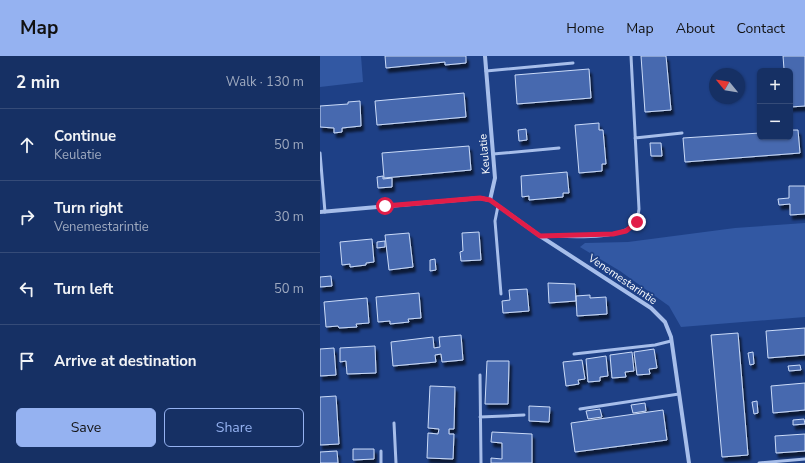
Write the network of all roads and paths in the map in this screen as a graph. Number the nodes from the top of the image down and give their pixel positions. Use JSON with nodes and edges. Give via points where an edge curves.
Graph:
{"nodes":[{"id":1,"x":484,"y":56,"type":"edge"},
{"id":2,"x":631,"y":56,"type":"edge"},
{"id":3,"x":574,"y":63,"type":"dead end"},
{"id":4,"x":486,"y":71,"type":"junction"},
{"id":5,"x":682,"y":133,"type":"dead end"},
{"id":6,"x":635,"y":138,"type":"junction"},
{"id":7,"x":559,"y":148,"type":"dead end"},
{"id":8,"x":320,"y":153,"type":"edge"},
{"id":9,"x":493,"y":154,"type":"junction"},
{"id":10,"x":490,"y":200,"type":"junction"},
{"id":11,"x":498,"y":206,"type":"junction"},
{"id":12,"x":320,"y":212,"type":"edge"},
{"id":13,"x":325,"y":212,"type":"junction"},
{"id":14,"x":540,"y":236,"type":"junction"},
{"id":15,"x":501,"y":294,"type":"dead end"},
{"id":16,"x":672,"y":341,"type":"junction"},
{"id":17,"x":574,"y":354,"type":"dead end"},
{"id":18,"x":480,"y":374,"type":"dead end"},
{"id":19,"x":679,"y":394,"type":"junction"},
{"id":20,"x":580,"y":409,"type":"dead end"},
{"id":21,"x":524,"y":416,"type":"dead end"},
{"id":22,"x":480,"y":418,"type":"junction"},
{"id":23,"x":394,"y":423,"type":"dead end"},
{"id":24,"x":381,"y":451,"type":"dead end"},
{"id":25,"x":805,"y":459,"type":"edge"},
{"id":26,"x":792,"y":460,"type":"junction"},
{"id":27,"x":382,"y":463,"type":"edge"},
{"id":28,"x":396,"y":463,"type":"edge"},
{"id":29,"x":481,"y":463,"type":"edge"},
{"id":30,"x":689,"y":463,"type":"edge"},
{"id":31,"x":759,"y":463,"type":"edge"},
{"id":32,"x":797,"y":463,"type":"edge"}],
"edges":[{"from":1,"to":4,"type":"street","name":"Keulatie"},
{"from":2,"to":6,"type":"lane"},
{"from":3,"to":4,"type":"lane"},
{"from":4,"to":9,"type":"street","name":"Keulatie"},
{"from":5,"to":6,"type":"lane"},
{"from":6,"to":14,"type":"lane","via":[[639,209],[637,222],[632,228],[613,234]]},
{"from":7,"to":9,"type":"lane"},
{"from":8,"to":13,"type":"lane"},
{"from":9,"to":10,"type":"street","name":"Keulatie","via":[[495,178]]},
{"from":10,"to":11,"type":"street","name":"Venemestarintie"},
{"from":10,"to":13,"type":"street","via":[[480,198]]},
{"from":11,"to":14,"type":"street","name":"Venemestarintie"},
{"from":11,"to":15,"type":"lane","via":[[495,221]]},
{"from":12,"to":13,"type":"street"},
{"from":14,"to":16,"type":"street","name":"Venemestarintie","via":[[651,308],[664,322]]},
{"from":16,"to":17,"type":"lane"},
{"from":16,"to":19,"type":"street","name":"Venemestarintie"},
{"from":18,"to":22,"type":"lane"},
{"from":19,"to":20,"type":"lane"},
{"from":19,"to":30,"type":"street","name":"Venemestarintie"},
{"from":21,"to":22,"type":"lane"},
{"from":22,"to":29,"type":"lane"},
{"from":23,"to":28,"type":"lane"},
{"from":24,"to":27,"type":"lane"},
{"from":25,"to":26,"type":"lane"},
{"from":26,"to":31,"type":"lane"},
{"from":26,"to":32,"type":"lane"}]}
